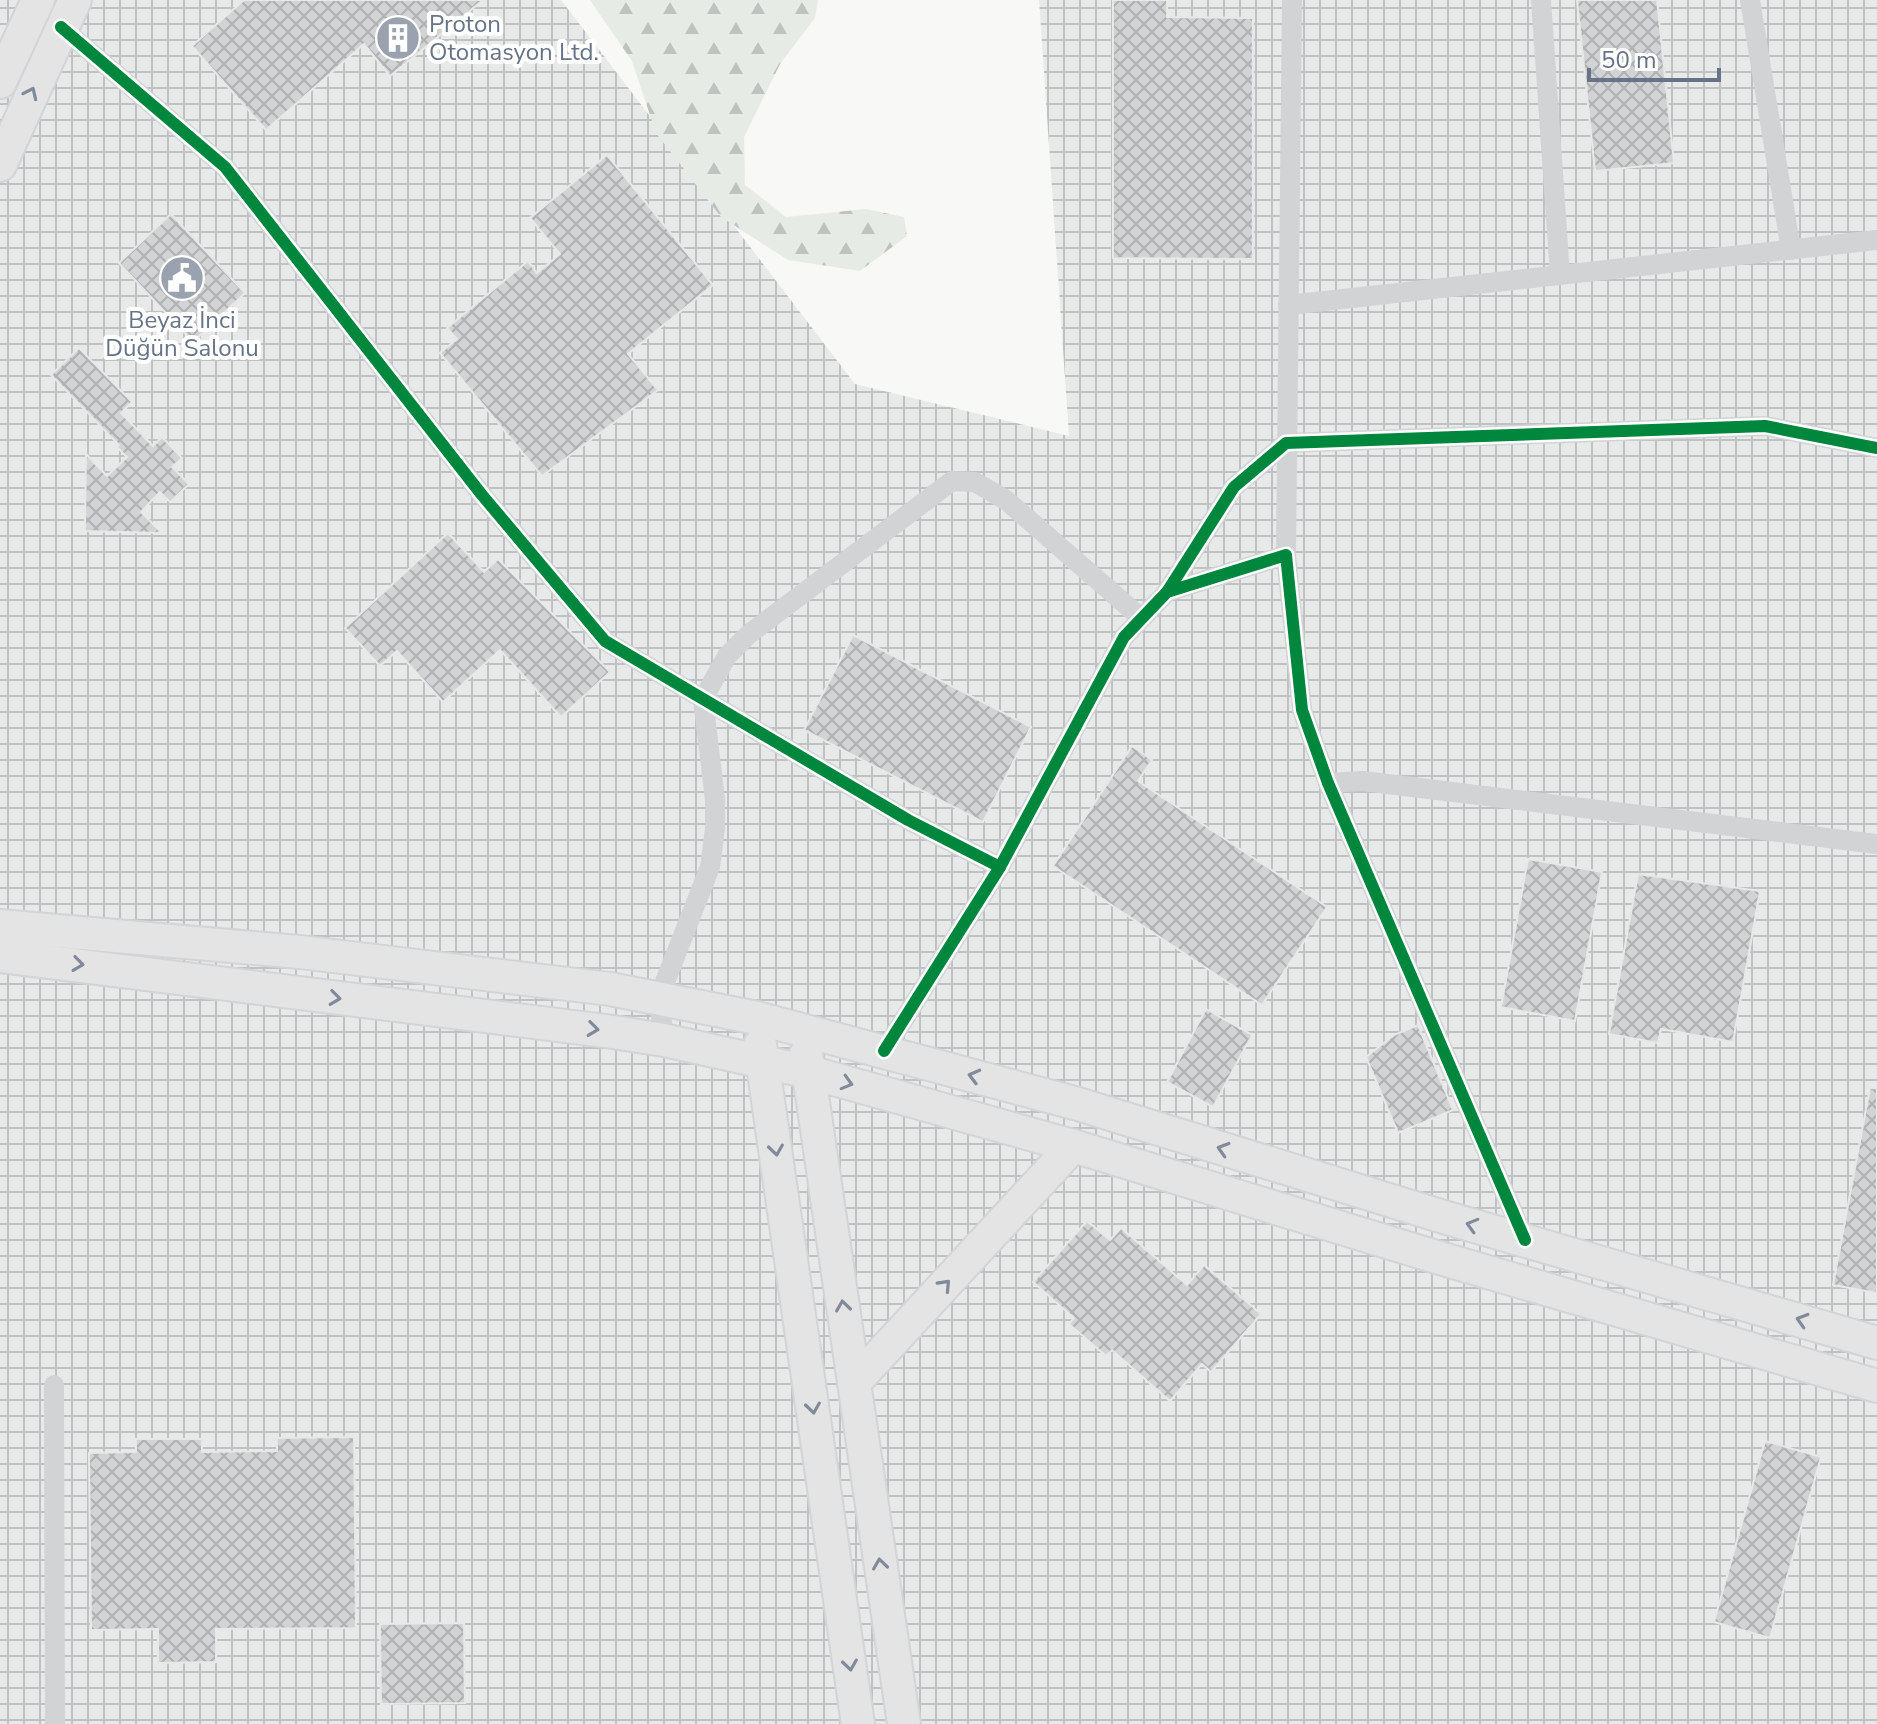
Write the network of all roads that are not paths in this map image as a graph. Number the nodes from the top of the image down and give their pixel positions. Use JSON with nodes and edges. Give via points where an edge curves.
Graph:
{"nodes":[{"id":1,"x":38,"y":0,"type":"edge"},
{"id":2,"x":1292,"y":0,"type":"edge"},
{"id":3,"x":1541,"y":0,"type":"edge"},
{"id":4,"x":1750,"y":0,"type":"edge"},
{"id":5,"x":68,"y":14,"type":"edge"},
{"id":6,"x":0,"y":82,"type":"edge"},
{"id":7,"x":0,"y":165,"type":"edge"},
{"id":8,"x":1877,"y":240,"type":"edge"},
{"id":9,"x":1791,"y":250,"type":"junction"},
{"id":10,"x":1560,"y":275,"type":"junction"},
{"id":11,"x":1288,"y":305,"type":"junction"},
{"id":12,"x":1286,"y":443,"type":"junction"},
{"id":13,"x":1877,"y":448,"type":"edge"},
{"id":14,"x":1286,"y":555,"type":"junction"},
{"id":15,"x":1167,"y":592,"type":"junction"},
{"id":16,"x":1140,"y":617,"type":"junction"},
{"id":17,"x":703,"y":699,"type":"junction"},
{"id":18,"x":1328,"y":783,"type":"junction"},
{"id":19,"x":1877,"y":844,"type":"edge"},
{"id":20,"x":1000,"y":867,"type":"junction"},
{"id":21,"x":0,"y":926,"type":"edge"},
{"id":22,"x":0,"y":956,"type":"edge"},
{"id":23,"x":659,"y":997,"type":"junction"},
{"id":24,"x":757,"y":1018,"type":"junction"},
{"id":25,"x":803,"y":1029,"type":"junction"},
{"id":26,"x":664,"y":1040,"type":"junction"},
{"id":27,"x":884,"y":1051,"type":"junction"},
{"id":28,"x":763,"y":1062,"type":"junction"},
{"id":29,"x":809,"y":1072,"type":"junction"},
{"id":30,"x":1073,"y":1146,"type":"junction"},
{"id":31,"x":1525,"y":1240,"type":"junction"},
{"id":32,"x":1877,"y":1343,"type":"edge"},
{"id":33,"x":854,"y":1383,"type":"junction"},
{"id":34,"x":54,"y":1385,"type":"dead end"},
{"id":35,"x":1877,"y":1386,"type":"edge"},
{"id":36,"x":55,"y":1724,"type":"edge"},
{"id":37,"x":858,"y":1724,"type":"edge"},
{"id":38,"x":904,"y":1724,"type":"edge"}],
"edges":[{"from":1,"to":6,"type":"main road"},
{"from":2,"to":11,"type":"street"},
{"from":3,"to":10,"type":"street"},
{"from":4,"to":9,"type":"street"},
{"from":7,"to":5,"type":"main road","one_way":true},
{"from":5,"to":17,"type":"street","via":[[225,167],[482,495],[605,641]]},
{"from":8,"to":9,"type":"street"},
{"from":9,"to":10,"type":"street"},
{"from":10,"to":11,"type":"street"},
{"from":11,"to":12,"type":"street"},
{"from":12,"to":13,"type":"street","via":[[1765,426]]},
{"from":12,"to":14,"type":"street"},
{"from":12,"to":15,"type":"street","via":[[1234,487]]},
{"from":14,"to":15,"type":"street"},
{"from":14,"to":18,"type":"street","via":[[1302,710]]},
{"from":15,"to":16,"type":"street"},
{"from":16,"to":17,"type":"street","via":[[1006,500],[975,482],[952,481],[749,634],[727,656]]},
{"from":16,"to":20,"type":"street","via":[[1124,637]]},
{"from":17,"to":20,"type":"street","via":[[908,820]]},
{"from":17,"to":23,"type":"street","via":[[715,800],[710,867]]},
{"from":18,"to":19,"type":"street","via":[[1363,781]]},
{"from":18,"to":31,"type":"street"},
{"from":20,"to":27,"type":"street"},
{"from":21,"to":23,"type":"main road","via":[[300,952]]},
{"from":22,"to":26,"type":"main road","one_way":true},
{"from":23,"to":24,"type":"main road"},
{"from":23,"to":26,"type":"street"},
{"from":24,"to":25,"type":"main road"},
{"from":24,"to":28,"type":"main road"},
{"from":25,"to":27,"type":"main road"},
{"from":25,"to":29,"type":"main road"},
{"from":26,"to":28,"type":"main road"},
{"from":31,"to":27,"type":"main road","one_way":true,"via":[[1078,1104]]},
{"from":28,"to":29,"type":"main road"},
{"from":28,"to":37,"type":"main road","one_way":true},
{"from":29,"to":30,"type":"main road","one_way":true},
{"from":33,"to":29,"type":"main road","one_way":true},
{"from":33,"to":30,"type":"main road","one_way":true},
{"from":30,"to":35,"type":"main road"},
{"from":32,"to":31,"type":"main road","one_way":true},
{"from":38,"to":33,"type":"main road","one_way":true},
{"from":34,"to":36,"type":"street"}]}
